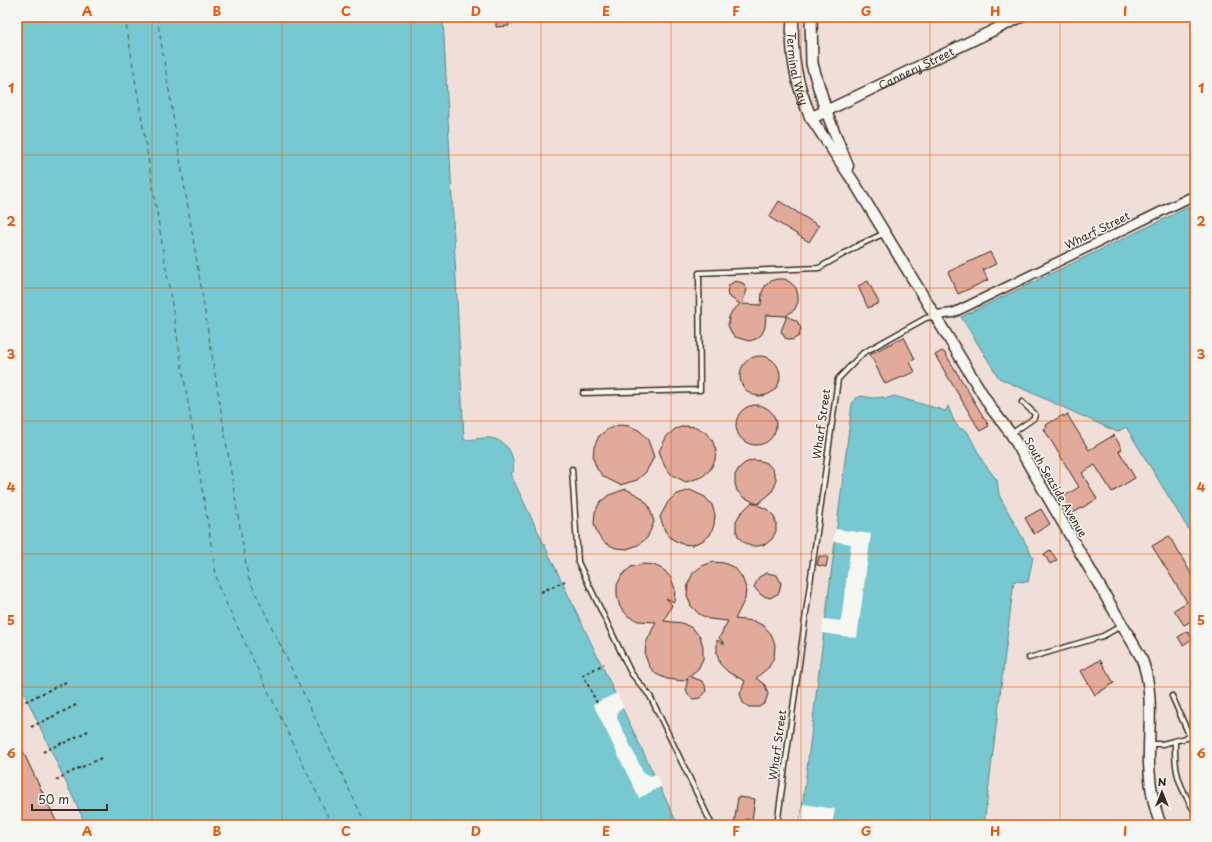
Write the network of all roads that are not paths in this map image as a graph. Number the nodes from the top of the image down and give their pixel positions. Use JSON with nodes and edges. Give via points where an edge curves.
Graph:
{"nodes":[{"id":1,"x":793,"y":17,"type":"edge"},
{"id":2,"x":811,"y":17,"type":"edge"},
{"id":3,"x":1021,"y":17,"type":"edge"},
{"id":4,"x":826,"y":110,"type":"junction"},
{"id":5,"x":811,"y":118,"type":"junction"},
{"id":6,"x":857,"y":187,"type":"junction"},
{"id":7,"x":1195,"y":195,"type":"edge"},
{"id":8,"x":885,"y":233,"type":"junction"},
{"id":9,"x":936,"y":315,"type":"junction"},
{"id":10,"x":583,"y":393,"type":"dead end"},
{"id":11,"x":1022,"y":402,"type":"dead end"},
{"id":12,"x":1011,"y":434,"type":"junction"},
{"id":13,"x":572,"y":469,"type":"dead end"},
{"id":14,"x":1123,"y":625,"type":"junction"},
{"id":15,"x":1029,"y":658,"type":"dead end"},
{"id":16,"x":1172,"y":696,"type":"dead end"},
{"id":17,"x":1190,"y":737,"type":"junction"},
{"id":18,"x":1175,"y":742,"type":"junction"},
{"id":19,"x":1150,"y":744,"type":"junction"},
{"id":20,"x":1195,"y":746,"type":"edge"},
{"id":21,"x":1195,"y":812,"type":"edge"},
{"id":22,"x":712,"y":825,"type":"edge"},
{"id":23,"x":777,"y":825,"type":"edge"},
{"id":24,"x":1160,"y":825,"type":"edge"}],
"edges":[{"from":1,"to":5,"type":"main road","name":"Terminal Way","via":[[792,45],[796,82]]},
{"from":2,"to":4,"type":"main road","name":"Terminal Way","via":[[812,64]]},
{"from":3,"to":4,"type":"street","name":"Cannery Street"},
{"from":4,"to":5,"type":"main road","name":"Cannery Street"},
{"from":4,"to":6,"type":"street","name":"South Seaside Avenue"},
{"from":5,"to":6,"type":"street","name":"South Seaside Avenue"},
{"from":6,"to":8,"type":"street","name":"South Seaside Avenue"},
{"from":7,"to":9,"type":"street","name":"Wharf Street","via":[[953,313]]},
{"from":8,"to":9,"type":"street","name":"South Seaside Avenue"},
{"from":8,"to":10,"type":"lane","via":[[819,268],[699,273],[700,390]]},
{"from":9,"to":12,"type":"street","name":"South Seaside Avenue","via":[[991,408]]},
{"from":9,"to":23,"type":"lane","name":"Wharf Street","via":[[863,352],[838,379]]},
{"from":11,"to":12,"type":"lane","via":[[1035,414],[1034,418]]},
{"from":12,"to":14,"type":"street","name":"South Seaside Avenue"},
{"from":13,"to":22,"type":"lane","via":[[578,562],[631,673],[650,696]]},
{"from":14,"to":15,"type":"lane","via":[[1103,636]]},
{"from":14,"to":19,"type":"street","name":"South Seaside Avenue","via":[[1147,672]]},
{"from":16,"to":17,"type":"lane"},
{"from":17,"to":18,"type":"lane"},
{"from":17,"to":20,"type":"lane"},
{"from":18,"to":19,"type":"lane"},
{"from":18,"to":21,"type":"lane","via":[[1174,764],[1179,782]]},
{"from":19,"to":24,"type":"street","name":"South Seaside Avenue","via":[[1152,790]]}]}
